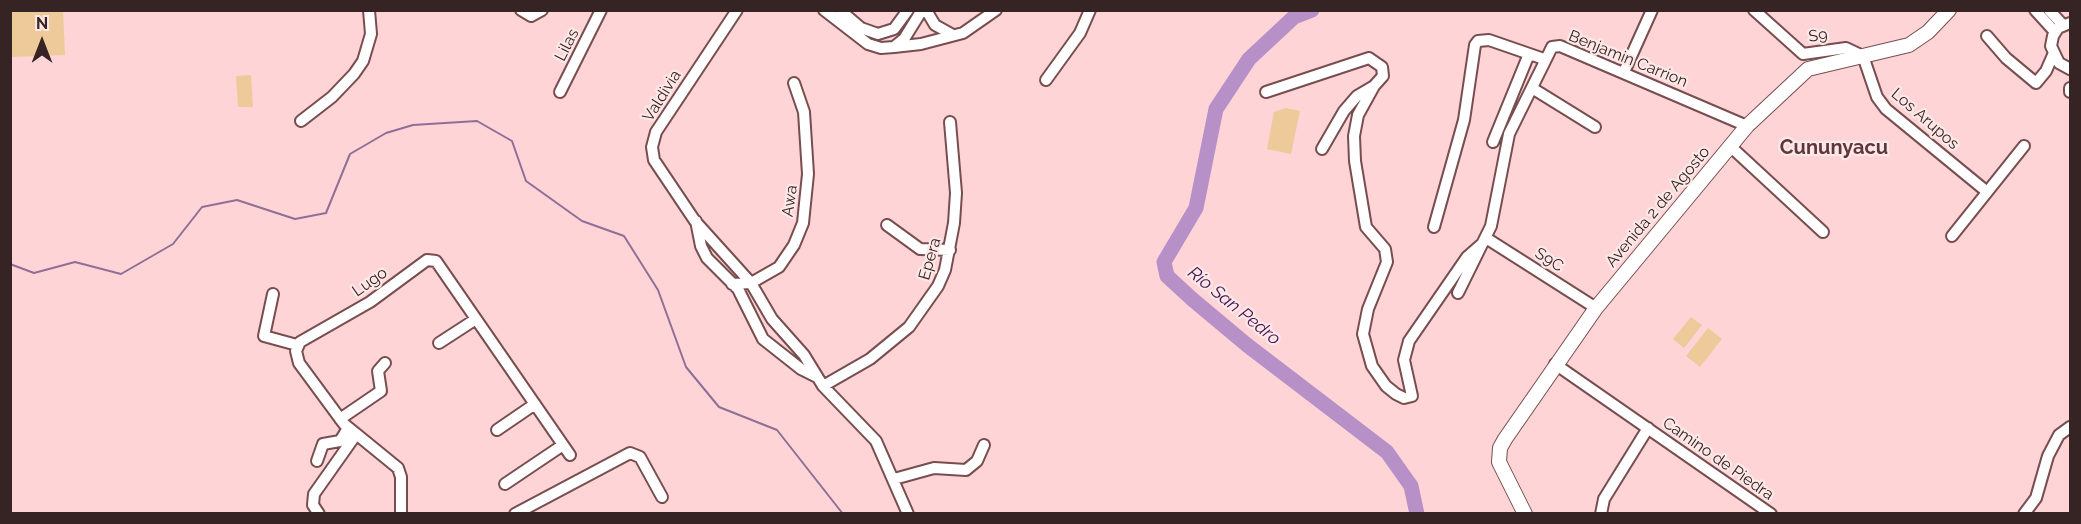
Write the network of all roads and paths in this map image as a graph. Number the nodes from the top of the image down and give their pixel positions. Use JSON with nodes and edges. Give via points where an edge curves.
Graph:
{"nodes":[{"id":1,"x":369,"y":10,"type":"edge"},
{"id":2,"x":521,"y":10,"type":"edge"},
{"id":3,"x":542,"y":10,"type":"edge"},
{"id":4,"x":601,"y":10,"type":"edge"},
{"id":5,"x":737,"y":10,"type":"edge"},
{"id":6,"x":824,"y":10,"type":"edge"},
{"id":7,"x":840,"y":10,"type":"edge"},
{"id":8,"x":908,"y":10,"type":"edge"},
{"id":9,"x":924,"y":10,"type":"edge"},
{"id":10,"x":996,"y":10,"type":"edge"},
{"id":11,"x":1090,"y":10,"type":"edge"},
{"id":12,"x":1652,"y":10,"type":"edge"},
{"id":13,"x":1754,"y":10,"type":"edge"},
{"id":14,"x":1949,"y":10,"type":"edge"},
{"id":15,"x":2035,"y":10,"type":"edge"},
{"id":16,"x":2049,"y":10,"type":"edge"},
{"id":17,"x":848,"y":22,"type":"junction"},
{"id":18,"x":2063,"y":27,"type":"edge"},
{"id":19,"x":953,"y":35,"type":"junction"},
{"id":20,"x":1987,"y":36,"type":"dead end"},
{"id":21,"x":894,"y":47,"type":"junction"},
{"id":22,"x":1528,"y":54,"type":"junction"},
{"id":23,"x":1863,"y":56,"type":"junction"},
{"id":24,"x":2053,"y":56,"type":"junction"},
{"id":25,"x":1544,"y":59,"type":"junction"},
{"id":26,"x":2070,"y":69,"type":"edge"},
{"id":27,"x":1624,"y":72,"type":"junction"},
{"id":28,"x":1046,"y":80,"type":"dead end"},
{"id":29,"x":794,"y":83,"type":"dead end"},
{"id":30,"x":1374,"y":86,"type":"junction"},
{"id":31,"x":1532,"y":88,"type":"junction"},
{"id":32,"x":2070,"y":88,"type":"edge"},
{"id":33,"x":560,"y":92,"type":"dead end"},
{"id":34,"x":1266,"y":92,"type":"dead end"},
{"id":35,"x":2070,"y":93,"type":"edge"},
{"id":36,"x":301,"y":121,"type":"dead end"},
{"id":37,"x":950,"y":122,"type":"dead end"},
{"id":38,"x":1747,"y":126,"type":"junction"},
{"id":39,"x":1595,"y":127,"type":"dead end"},
{"id":40,"x":1493,"y":142,"type":"dead end"},
{"id":41,"x":1730,"y":146,"type":"junction"},
{"id":42,"x":2024,"y":146,"type":"dead end"},
{"id":43,"x":1322,"y":149,"type":"dead end"},
{"id":44,"x":1986,"y":191,"type":"junction"},
{"id":45,"x":696,"y":221,"type":"junction"},
{"id":46,"x":887,"y":225,"type":"dead end"},
{"id":47,"x":1434,"y":227,"type":"dead end"},
{"id":48,"x":1823,"y":232,"type":"dead end"},
{"id":49,"x":1952,"y":236,"type":"dead end"},
{"id":50,"x":1484,"y":241,"type":"junction"},
{"id":51,"x":950,"y":250,"type":"junction"},
{"id":52,"x":751,"y":283,"type":"junction"},
{"id":53,"x":732,"y":284,"type":"junction"},
{"id":54,"x":1458,"y":293,"type":"dead end"},
{"id":55,"x":273,"y":294,"type":"dead end"},
{"id":56,"x":1596,"y":308,"type":"junction"},
{"id":57,"x":476,"y":319,"type":"junction"},
{"id":58,"x":439,"y":343,"type":"dead end"},
{"id":59,"x":297,"y":345,"type":"junction"},
{"id":60,"x":385,"y":363,"type":"dead end"},
{"id":61,"x":1555,"y":364,"type":"junction"},
{"id":62,"x":815,"y":376,"type":"junction"},
{"id":63,"x":823,"y":386,"type":"junction"},
{"id":64,"x":535,"y":404,"type":"junction"},
{"id":65,"x":340,"y":419,"type":"junction"},
{"id":66,"x":2070,"y":427,"type":"edge"},
{"id":67,"x":1648,"y":428,"type":"junction"},
{"id":68,"x":497,"y":430,"type":"dead end"},
{"id":69,"x":351,"y":432,"type":"junction"},
{"id":70,"x":563,"y":445,"type":"junction"},
{"id":71,"x":984,"y":445,"type":"dead end"},
{"id":72,"x":570,"y":455,"type":"dead end"},
{"id":73,"x":317,"y":461,"type":"dead end"},
{"id":74,"x":894,"y":479,"type":"junction"},
{"id":75,"x":505,"y":484,"type":"dead end"},
{"id":76,"x":662,"y":497,"type":"dead end"},
{"id":77,"x":319,"y":513,"type":"edge"},
{"id":78,"x":401,"y":513,"type":"edge"},
{"id":79,"x":515,"y":513,"type":"edge"},
{"id":80,"x":908,"y":513,"type":"edge"},
{"id":81,"x":1525,"y":513,"type":"edge"},
{"id":82,"x":1601,"y":513,"type":"edge"},
{"id":83,"x":1771,"y":513,"type":"edge"},
{"id":84,"x":2024,"y":513,"type":"edge"}],
"edges":[{"from":1,"to":36,"type":"street","via":[[371,34],[363,61],[332,97]]},
{"from":2,"to":3,"type":"street","via":[[531,16]]},
{"from":4,"to":33,"type":"street","name":"Lilas"},
{"from":5,"to":45,"type":"street","name":"Valdivia","via":[[656,132],[652,147],[654,160]]},
{"from":6,"to":17,"type":"street"},
{"from":7,"to":17,"type":"street"},
{"from":8,"to":17,"type":"street","via":[[894,29],[885,33],[869,33]]},
{"from":9,"to":19,"type":"street","via":[[935,25]]},
{"from":9,"to":21,"type":"street","via":[[911,32]]},
{"from":10,"to":19,"type":"street","via":[[972,30]]},
{"from":11,"to":28,"type":"street","via":[[1080,33]]},
{"from":12,"to":27,"type":"street"},
{"from":13,"to":23,"type":"street","name":"S9","via":[[1803,54],[1846,48]]},
{"from":14,"to":23,"type":"main road","name":"Avenida 2 de Agosto","via":[[1909,45]]},
{"from":15,"to":18,"type":"street"},
{"from":16,"to":18,"type":"street"},
{"from":17,"to":21,"type":"street","via":[[874,47]]},
{"from":18,"to":24,"type":"street","via":[[2051,46]]},
{"from":19,"to":21,"type":"street"},
{"from":20,"to":24,"type":"street","via":[[2036,83]]},
{"from":22,"to":25,"type":"street"},
{"from":22,"to":40,"type":"street"},
{"from":22,"to":47,"type":"street","via":[[1489,40],[1475,45],[1464,120]]},
{"from":23,"to":38,"type":"main road","name":"Avenida 2 de Agosto","via":[[1808,69]]},
{"from":23,"to":44,"type":"street","name":"Los Arupos","via":[[1876,97],[1886,109]]},
{"from":24,"to":26,"type":"street"},
{"from":25,"to":27,"type":"street","name":"Benjamin Carrion","via":[[1552,47],[1560,46]]},
{"from":25,"to":31,"type":"street"},
{"from":27,"to":38,"type":"street","name":"Benjamin Carrion"},
{"from":29,"to":52,"type":"street","name":"Awa","via":[[804,112],[808,174],[803,223],[788,257],[767,276]]},
{"from":30,"to":34,"type":"street","via":[[1383,76],[1382,67],[1369,58]]},
{"from":30,"to":43,"type":"street","via":[[1357,96],[1344,111]]},
{"from":30,"to":50,"type":"street","via":[[1358,114],[1355,161],[1366,227],[1385,249],[1387,262],[1368,309],[1363,334],[1372,366],[1396,394],[1412,396],[1404,360],[1409,341],[1467,257]]},
{"from":31,"to":39,"type":"street"},
{"from":31,"to":50,"type":"street","via":[[1509,134],[1491,226]]},
{"from":32,"to":35,"type":"street"},
{"from":37,"to":51,"type":"street","name":"Epera","via":[[956,193]]},
{"from":38,"to":41,"type":"main road","name":"Avenida 2 de Agosto"},
{"from":41,"to":48,"type":"street"},
{"from":41,"to":56,"type":"main road","name":"Avenida 2 de Agosto"},
{"from":42,"to":44,"type":"street"},
{"from":44,"to":49,"type":"street"},
{"from":45,"to":52,"type":"street","name":"Valdivia"},
{"from":45,"to":53,"type":"street","name":"Valdivia","via":[[707,258]]},
{"from":46,"to":51,"type":"street","via":[[920,249]]},
{"from":50,"to":54,"type":"street"},
{"from":50,"to":56,"type":"street","name":"S9C"},
{"from":51,"to":63,"type":"street","name":"Epera","via":[[938,286],[909,327],[870,359]]},
{"from":52,"to":53,"type":"street","name":"Awa"},
{"from":52,"to":62,"type":"street","name":"Valdivia","via":[[772,319],[804,355]]},
{"from":53,"to":62,"type":"street","name":"Valdivia","via":[[764,339]]},
{"from":55,"to":59,"type":"street","via":[[264,336]]},
{"from":56,"to":61,"type":"main road","name":"Avenida 2 de Agosto"},
{"from":57,"to":58,"type":"street"},
{"from":57,"to":59,"type":"street","name":"Lugo","via":[[436,261],[429,259],[370,302]]},
{"from":57,"to":64,"type":"street","name":"Lugo"},
{"from":59,"to":65,"type":"street","via":[[300,363]]},
{"from":60,"to":65,"type":"street","via":[[378,370],[381,391]]},
{"from":61,"to":67,"type":"street","name":"Camino de Piedra"},
{"from":61,"to":81,"type":"main road","name":"Avenida 2 de Agosto","via":[[1500,448],[1499,462]]},
{"from":62,"to":63,"type":"street","name":"Valdivia"},
{"from":63,"to":74,"type":"street","name":"Valdivia","via":[[876,441]]},
{"from":64,"to":68,"type":"street"},
{"from":64,"to":70,"type":"street","name":"Lugo"},
{"from":65,"to":69,"type":"street"},
{"from":66,"to":84,"type":"street","via":[[2059,435],[2048,456],[2036,498]]},
{"from":67,"to":82,"type":"street","name":"Camino de Piedra","via":[[1604,499]]},
{"from":67,"to":83,"type":"street","name":"Camino de Piedra"},
{"from":69,"to":73,"type":"street","via":[[340,441],[323,444]]},
{"from":69,"to":77,"type":"street","via":[[314,494],[313,505]]},
{"from":69,"to":78,"type":"street","via":[[400,473]]},
{"from":70,"to":72,"type":"street","name":"Lugo"},
{"from":70,"to":75,"type":"street"},
{"from":71,"to":74,"type":"street","via":[[977,461],[966,470],[934,468]]},
{"from":74,"to":80,"type":"street","name":"Valdivia"},
{"from":76,"to":79,"type":"street","via":[[640,457],[630,453]]}]}
